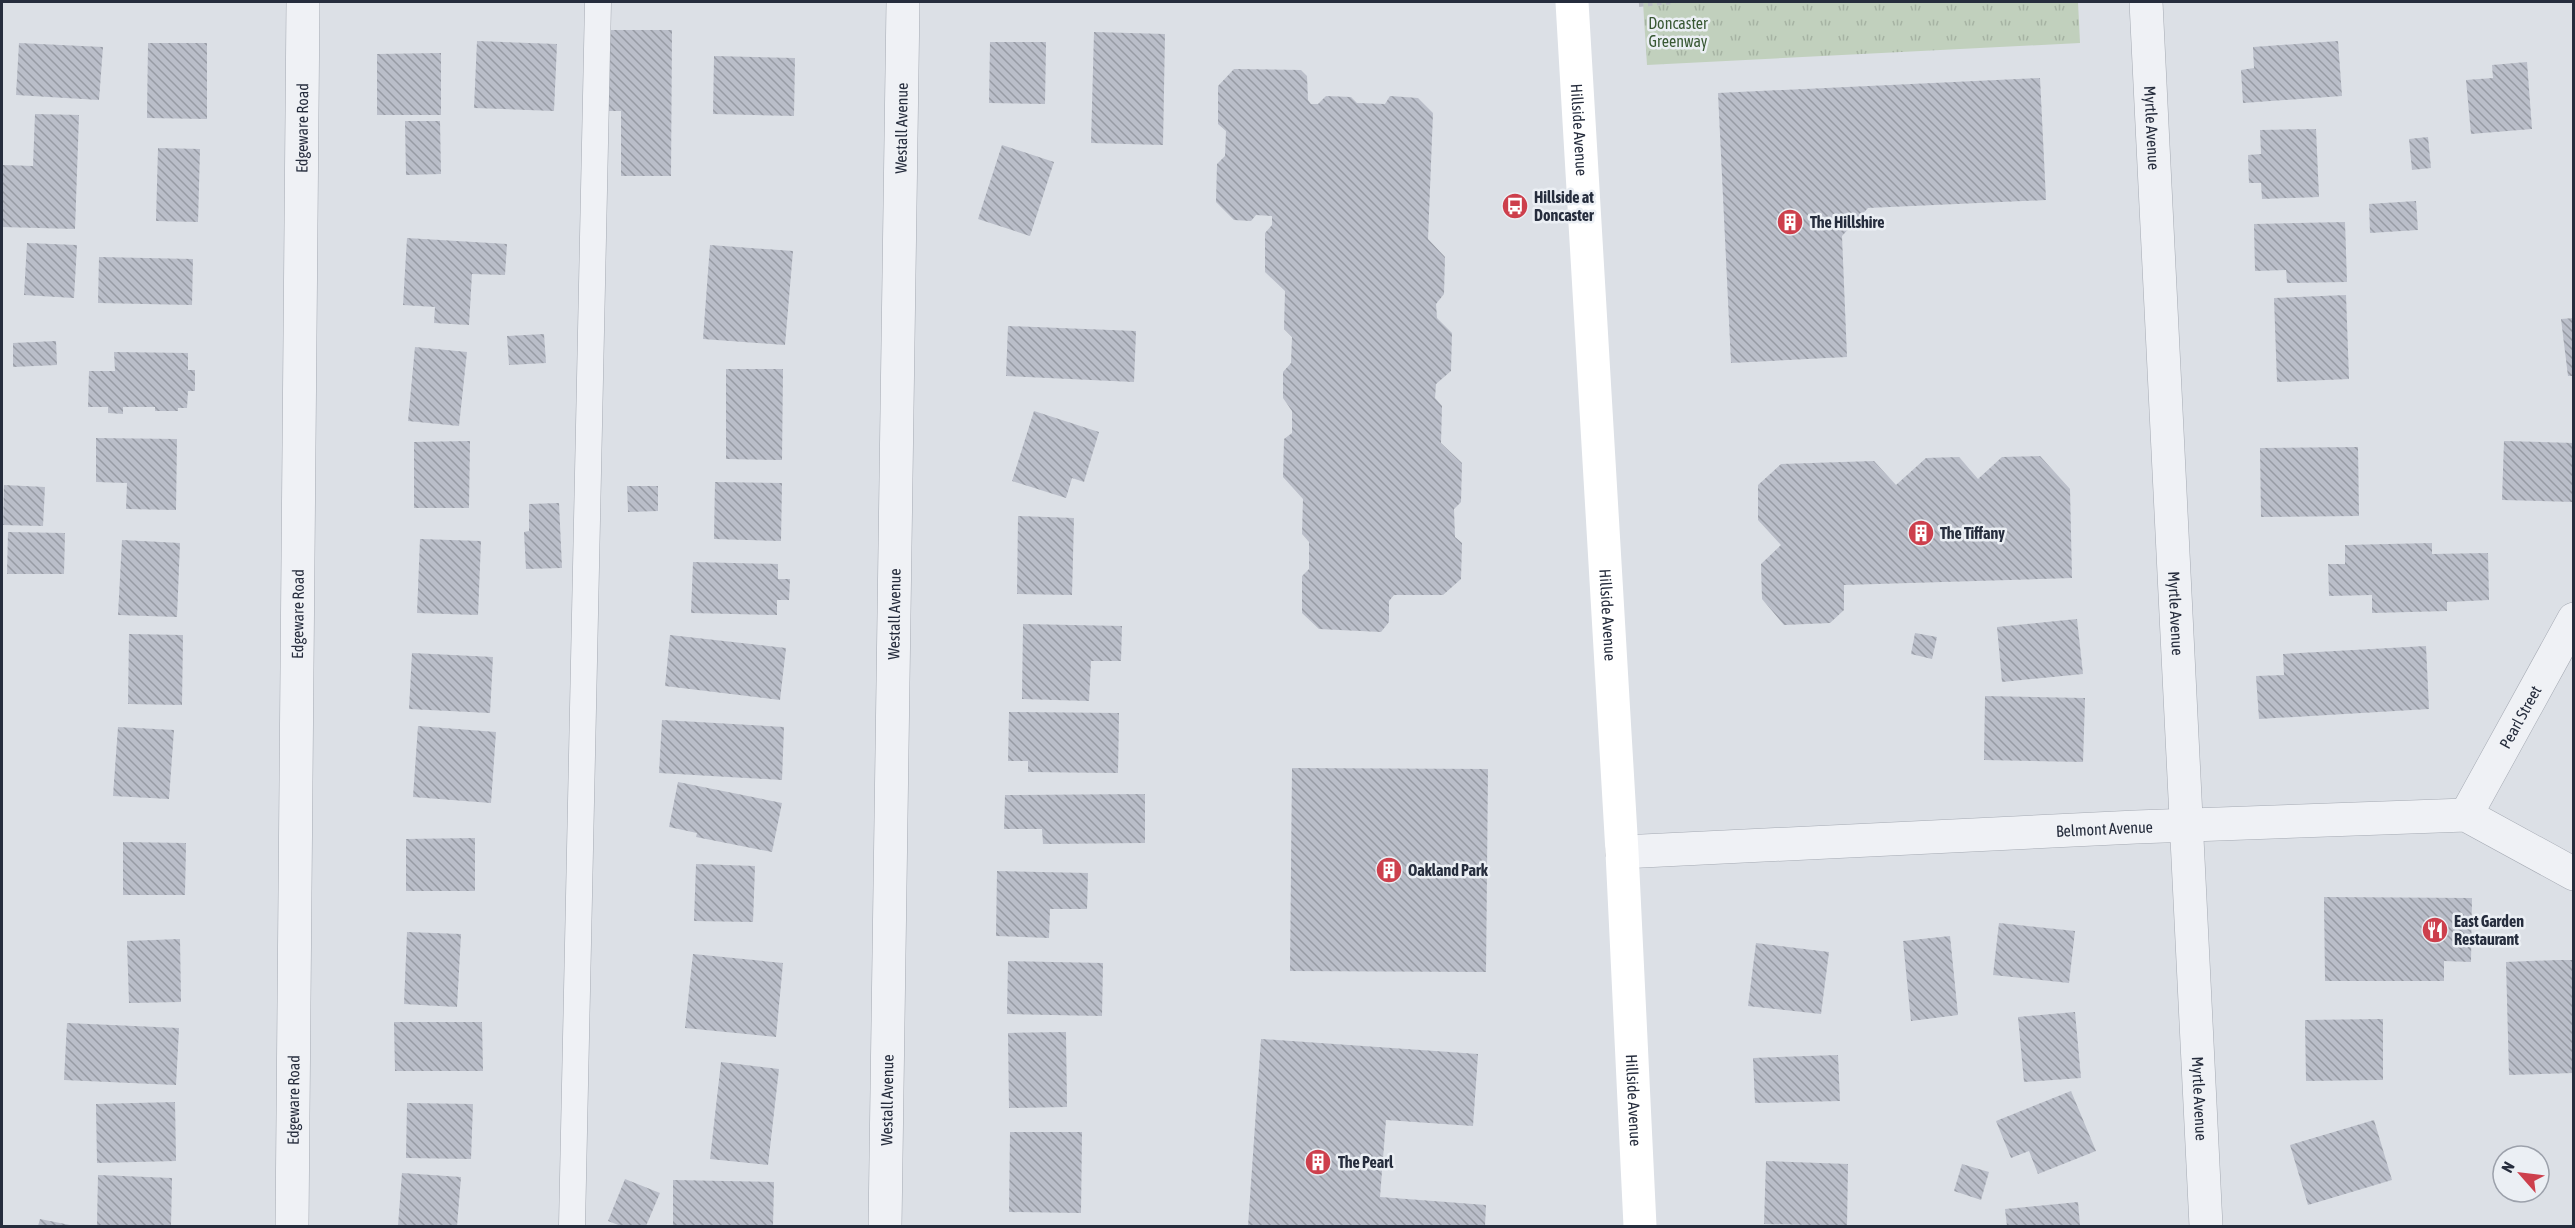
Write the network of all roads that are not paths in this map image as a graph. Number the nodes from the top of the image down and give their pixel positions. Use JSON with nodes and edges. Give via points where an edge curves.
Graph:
{"nodes":[{"id":1,"x":303,"y":2,"type":"edge"},
{"id":2,"x":598,"y":2,"type":"edge"},
{"id":3,"x":903,"y":2,"type":"edge"},
{"id":4,"x":1572,"y":2,"type":"edge"},
{"id":5,"x":2146,"y":2,"type":"edge"},
{"id":6,"x":2574,"y":619,"type":"edge"},
{"id":7,"x":2466,"y":815,"type":"junction"},
{"id":8,"x":2185,"y":825,"type":"junction"},
{"id":9,"x":1622,"y":852,"type":"junction"},
{"id":10,"x":2574,"y":874,"type":"edge"},
{"id":11,"x":292,"y":1227,"type":"edge"},
{"id":12,"x":572,"y":1227,"type":"edge"},
{"id":13,"x":885,"y":1227,"type":"edge"},
{"id":14,"x":1640,"y":1227,"type":"edge"},
{"id":15,"x":2206,"y":1227,"type":"edge"}],
"edges":[{"from":1,"to":11,"type":"street","name":"Edgeware Road"},
{"from":2,"to":12,"type":"lane"},
{"from":3,"to":13,"type":"street","name":"Westall Avenue"},
{"from":4,"to":9,"type":"main road","name":"Hillside Avenue"},
{"from":5,"to":8,"type":"street","name":"Myrtle Avenue"},
{"from":6,"to":7,"type":"street","name":"Pearl Street"},
{"from":7,"to":8,"type":"street","name":"Belmont Avenue"},
{"from":7,"to":10,"type":"street"},
{"from":8,"to":9,"type":"street","name":"Belmont Avenue"},
{"from":8,"to":15,"type":"street","name":"Myrtle Avenue"},
{"from":9,"to":14,"type":"main road","name":"Hillside Avenue"}]}
